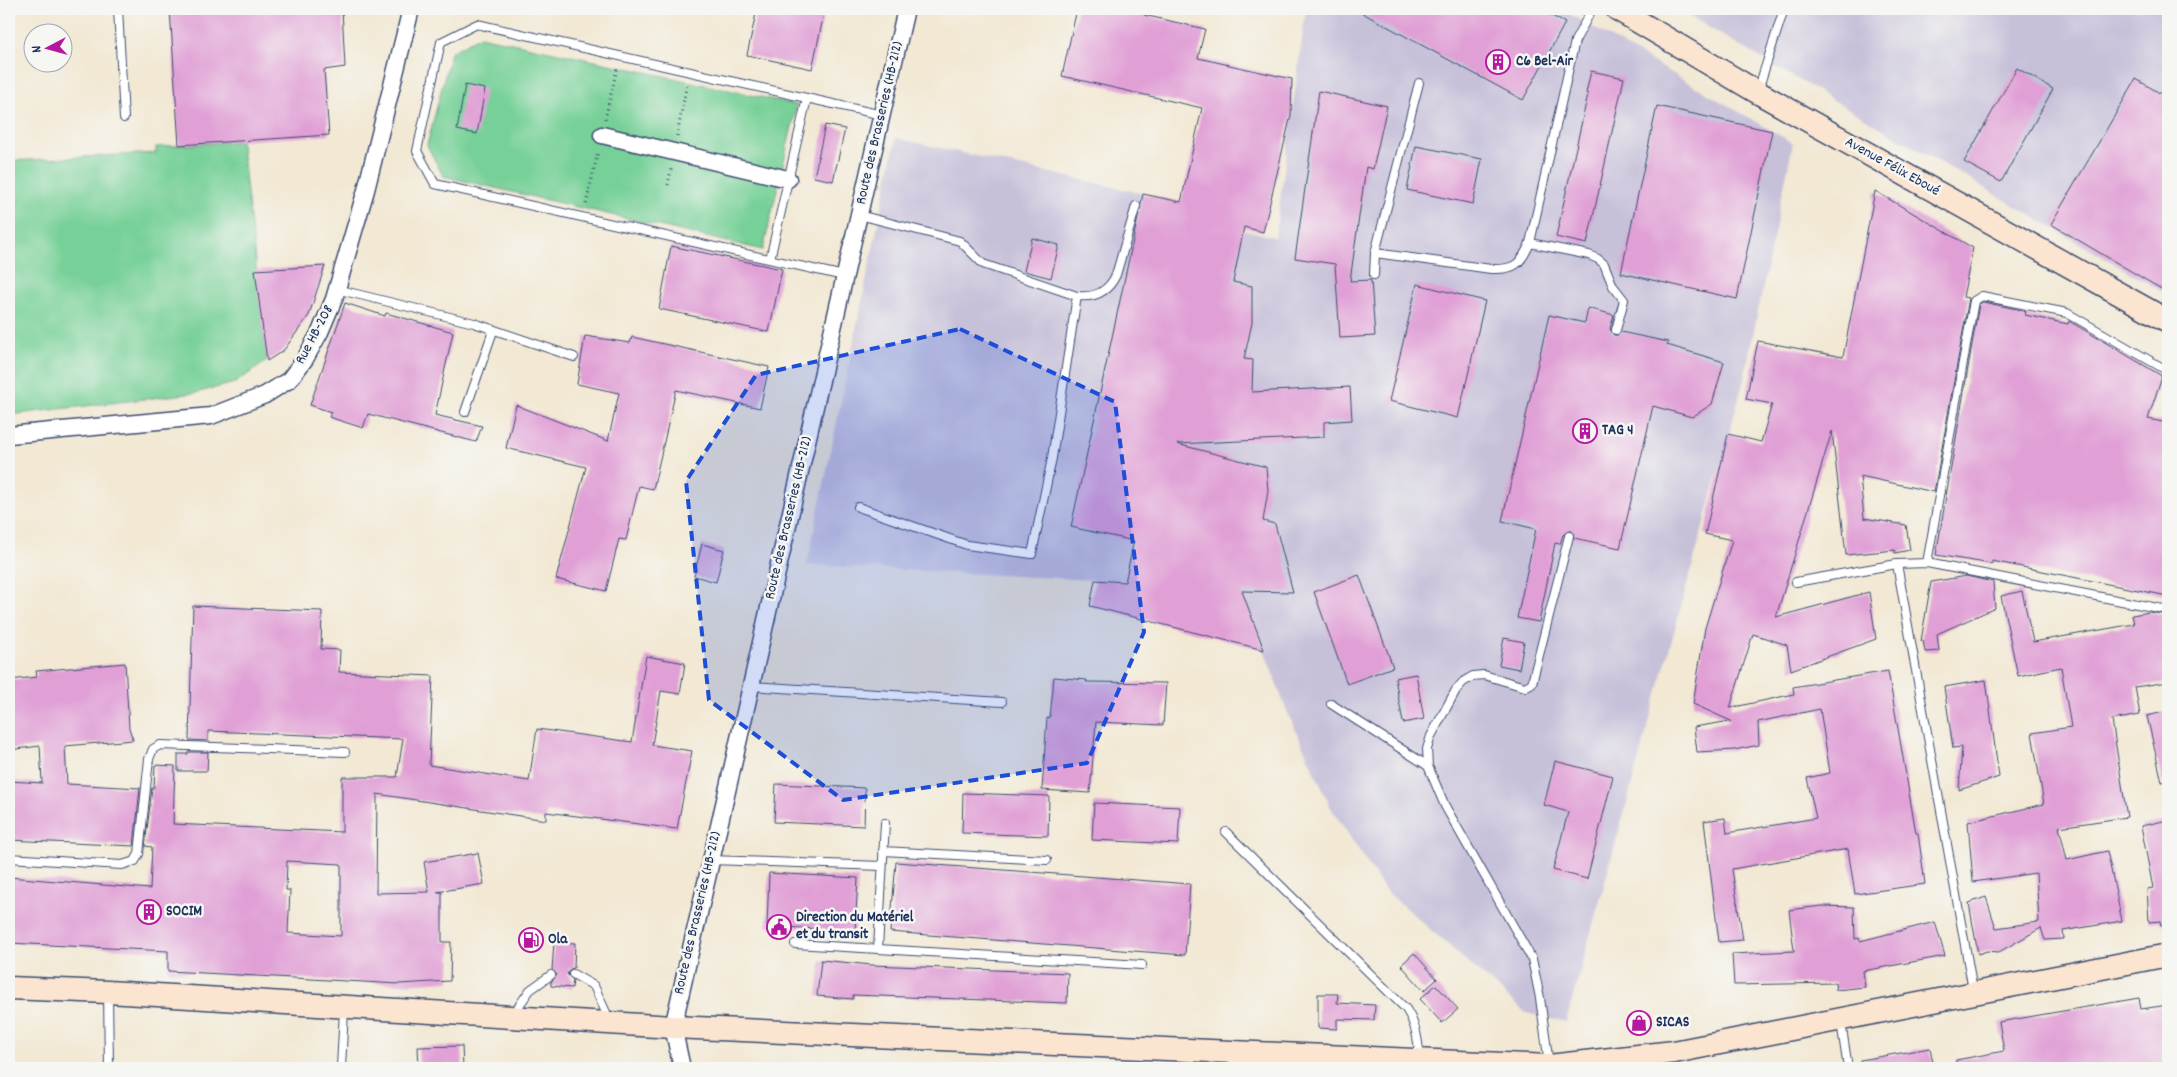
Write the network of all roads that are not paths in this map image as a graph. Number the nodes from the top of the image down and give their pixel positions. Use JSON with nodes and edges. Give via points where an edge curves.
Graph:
{"nodes":[{"id":1,"x":118,"y":9,"type":"edge"},
{"id":2,"x":411,"y":9,"type":"edge"},
{"id":3,"x":906,"y":9,"type":"edge"},
{"id":4,"x":1592,"y":9,"type":"edge"},
{"id":5,"x":1617,"y":9,"type":"edge"},
{"id":6,"x":1784,"y":9,"type":"edge"},
{"id":7,"x":1419,"y":83,"type":"dead end"},
{"id":8,"x":1757,"y":92,"type":"junction"},
{"id":9,"x":807,"y":98,"type":"junction"},
{"id":10,"x":882,"y":115,"type":"junction"},
{"id":11,"x":124,"y":118,"type":"dead end"},
{"id":12,"x":602,"y":135,"type":"dead end"},
{"id":13,"x":788,"y":179,"type":"junction"},
{"id":14,"x":1136,"y":206,"type":"dead end"},
{"id":15,"x":859,"y":215,"type":"junction"},
{"id":16,"x":1530,"y":243,"type":"junction"},
{"id":17,"x":1375,"y":253,"type":"junction"},
{"id":18,"x":770,"y":259,"type":"junction"},
{"id":19,"x":1374,"y":275,"type":"dead end"},
{"id":20,"x":844,"y":276,"type":"junction"},
{"id":21,"x":336,"y":289,"type":"junction"},
{"id":22,"x":1077,"y":296,"type":"junction"},
{"id":23,"x":2168,"y":321,"type":"edge"},
{"id":24,"x":493,"y":330,"type":"junction"},
{"id":25,"x":1616,"y":330,"type":"dead end"},
{"id":26,"x":574,"y":357,"type":"dead end"},
{"id":27,"x":2168,"y":370,"type":"edge"},
{"id":28,"x":465,"y":412,"type":"dead end"},
{"id":29,"x":9,"y":435,"type":"edge"},
{"id":30,"x":858,"y":507,"type":"dead end"},
{"id":31,"x":1569,"y":536,"type":"dead end"},
{"id":32,"x":1927,"y":563,"type":"junction"},
{"id":33,"x":1897,"y":564,"type":"junction"},
{"id":34,"x":1796,"y":582,"type":"dead end"},
{"id":35,"x":2168,"y":610,"type":"edge"},
{"id":36,"x":750,"y":686,"type":"junction"},
{"id":37,"x":1002,"y":702,"type":"dead end"},
{"id":38,"x":1331,"y":704,"type":"dead end"},
{"id":39,"x":346,"y":752,"type":"dead end"},
{"id":40,"x":1428,"y":766,"type":"junction"},
{"id":41,"x":885,"y":823,"type":"dead end"},
{"id":42,"x":1226,"y":832,"type":"dead end"},
{"id":43,"x":883,"y":851,"type":"junction"},
{"id":44,"x":9,"y":858,"type":"edge"},
{"id":45,"x":710,"y":860,"type":"junction"},
{"id":46,"x":1046,"y":860,"type":"dead end"},
{"id":47,"x":882,"y":866,"type":"junction"},
{"id":48,"x":795,"y":944,"type":"dead end"},
{"id":49,"x":878,"y":949,"type":"junction"},
{"id":50,"x":2168,"y":956,"type":"edge"},
{"id":51,"x":1142,"y":965,"type":"dead end"},
{"id":52,"x":573,"y":974,"type":"dead end"},
{"id":53,"x":552,"y":975,"type":"dead end"},
{"id":54,"x":9,"y":988,"type":"edge"},
{"id":55,"x":108,"y":992,"type":"junction"},
{"id":56,"x":1974,"y":992,"type":"junction"},
{"id":57,"x":344,"y":1008,"type":"junction"},
{"id":58,"x":510,"y":1018,"type":"junction"},
{"id":59,"x":1840,"y":1020,"type":"junction"},
{"id":60,"x":612,"y":1024,"type":"junction"},
{"id":61,"x":673,"y":1028,"type":"junction"},
{"id":62,"x":1420,"y":1060,"type":"junction"},
{"id":63,"x":1445,"y":1065,"type":"edge"},
{"id":64,"x":1549,"y":1066,"type":"edge"},
{"id":65,"x":109,"y":1068,"type":"edge"},
{"id":66,"x":341,"y":1068,"type":"edge"},
{"id":67,"x":682,"y":1068,"type":"edge"},
{"id":68,"x":1848,"y":1068,"type":"edge"}],
"edges":[{"from":1,"to":11,"type":"lane"},
{"from":2,"to":21,"type":"street","name":"Rue HB-208","via":[[366,190]]},
{"from":3,"to":10,"type":"street","name":"Route des Brasseries (HB-212)"},
{"from":4,"to":16,"type":"lane","via":[[1575,41]]},
{"from":5,"to":8,"type":"street","name":"Avenue Félix Eboué"},
{"from":6,"to":8,"type":"lane"},
{"from":7,"to":17,"type":"lane"},
{"from":8,"to":23,"type":"street","name":"Avenue Félix Eboué"},
{"from":9,"to":10,"type":"lane"},
{"from":9,"to":13,"type":"lane"},
{"from":9,"to":18,"type":"lane","via":[[477,24],[441,42],[417,151],[435,184]]},
{"from":10,"to":15,"type":"street","name":"Route des Brasseries (HB-212)"},
{"from":12,"to":13,"type":"street"},
{"from":13,"to":18,"type":"lane"},
{"from":14,"to":22,"type":"lane","via":[[1111,285],[1099,294]]},
{"from":15,"to":20,"type":"street","name":"Route des Brasseries (HB-212)"},
{"from":15,"to":22,"type":"lane","via":[[960,241],[983,264]]},
{"from":16,"to":17,"type":"lane","via":[[1518,264],[1499,269]]},
{"from":16,"to":25,"type":"lane","via":[[1589,255],[1602,262],[1613,286],[1624,300]]},
{"from":17,"to":19,"type":"lane"},
{"from":18,"to":20,"type":"lane"},
{"from":20,"to":36,"type":"street","name":"Route des Brasseries (HB-212)"},
{"from":21,"to":24,"type":"lane"},
{"from":21,"to":29,"type":"street","name":"Rue HB-208","via":[[306,359],[289,380],[265,396],[211,416]]},
{"from":22,"to":30,"type":"lane","via":[[1052,458],[1032,554],[967,544]]},
{"from":24,"to":26,"type":"lane"},
{"from":24,"to":28,"type":"lane"},
{"from":27,"to":32,"type":"lane","via":[[2067,313],[1982,296],[1976,298]]},
{"from":31,"to":40,"type":"lane","via":[[1532,683],[1526,687],[1484,675],[1473,676],[1463,682],[1431,736],[1427,749]]},
{"from":32,"to":33,"type":"lane"},
{"from":32,"to":35,"type":"lane"},
{"from":33,"to":34,"type":"lane"},
{"from":33,"to":56,"type":"lane"},
{"from":36,"to":37,"type":"lane"},
{"from":36,"to":45,"type":"street","name":"Route des Brasseries (HB-212)"},
{"from":38,"to":40,"type":"lane"},
{"from":39,"to":44,"type":"lane","via":[[160,746],[153,749],[148,759],[139,854],[135,860],[122,865]]},
{"from":40,"to":64,"type":"lane","via":[[1445,806],[1532,959]]},
{"from":41,"to":43,"type":"lane"},
{"from":42,"to":62,"type":"lane","via":[[1406,1009],[1418,1036]]},
{"from":43,"to":46,"type":"lane"},
{"from":43,"to":47,"type":"lane"},
{"from":45,"to":47,"type":"lane"},
{"from":45,"to":61,"type":"street","name":"Route des Brasseries (HB-212)"},
{"from":47,"to":49,"type":"lane"},
{"from":48,"to":49,"type":"lane"},
{"from":49,"to":51,"type":"lane"},
{"from":50,"to":56,"type":"street"},
{"from":52,"to":60,"type":"lane","via":[[594,986]]},
{"from":53,"to":58,"type":"lane","via":[[530,990]]},
{"from":54,"to":55,"type":"street"},
{"from":55,"to":57,"type":"street"},
{"from":55,"to":65,"type":"lane"},
{"from":56,"to":59,"type":"street"},
{"from":57,"to":58,"type":"street"},
{"from":57,"to":66,"type":"lane"},
{"from":58,"to":60,"type":"street"},
{"from":59,"to":64,"type":"street","via":[[1674,1052]]},
{"from":59,"to":68,"type":"lane"},
{"from":60,"to":61,"type":"street"},
{"from":61,"to":62,"type":"street"},
{"from":61,"to":67,"type":"street"},
{"from":62,"to":63,"type":"street"},
{"from":63,"to":64,"type":"street"}]}
